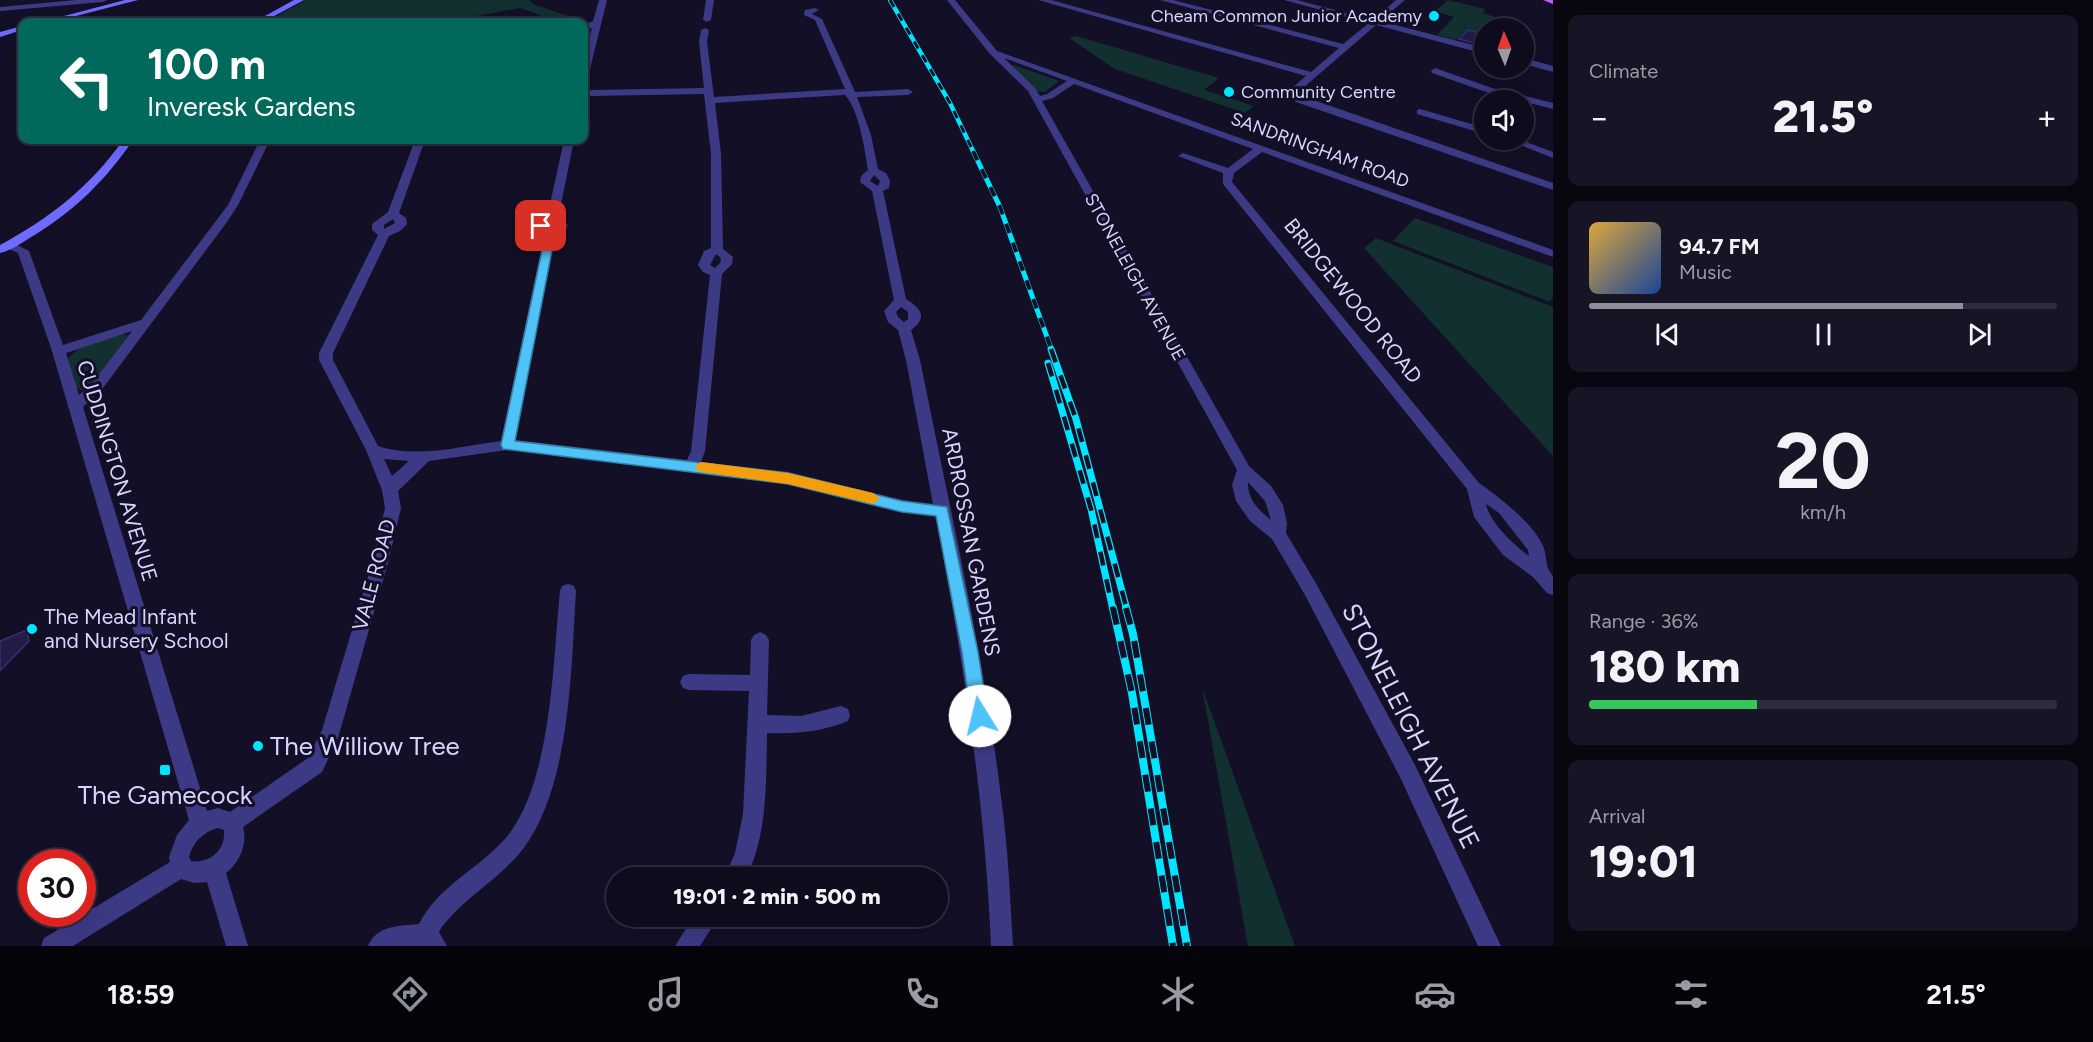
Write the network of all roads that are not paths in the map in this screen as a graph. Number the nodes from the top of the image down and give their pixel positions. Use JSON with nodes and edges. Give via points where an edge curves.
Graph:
{"nodes":[{"id":1,"x":103,"y":0,"type":"edge"},
{"id":2,"x":131,"y":0,"type":"edge"},
{"id":3,"x":300,"y":0,"type":"edge"},
{"id":4,"x":603,"y":0,"type":"edge"},
{"id":5,"x":710,"y":0,"type":"edge"},
{"id":6,"x":812,"y":0,"type":"edge"},
{"id":7,"x":951,"y":0,"type":"edge"},
{"id":8,"x":1042,"y":0,"type":"edge"},
{"id":9,"x":1164,"y":0,"type":"edge"},
{"id":10,"x":1287,"y":0,"type":"edge"},
{"id":11,"x":1401,"y":0,"type":"edge"},
{"id":12,"x":1547,"y":0,"type":"edge"},
{"id":13,"x":1553,"y":2,"type":"edge"},
{"id":14,"x":0,"y":9,"type":"edge"},
{"id":15,"x":61,"y":18,"type":"edge"},
{"id":16,"x":266,"y":18,"type":"edge"},
{"id":17,"x":1376,"y":21,"type":"junction"},
{"id":18,"x":597,"y":22,"type":"junction"},
{"id":19,"x":588,"y":26,"type":"edge"},
{"id":20,"x":18,"y":29,"type":"edge"},
{"id":21,"x":588,"y":34,"type":"edge"},
{"id":22,"x":594,"y":34,"type":"junction"},
{"id":23,"x":0,"y":35,"type":"edge"},
{"id":24,"x":1347,"y":48,"type":"junction"},
{"id":25,"x":1474,"y":48,"type":"edge"},
{"id":26,"x":993,"y":52,"type":"junction"},
{"id":27,"x":588,"y":60,"type":"edge"},
{"id":28,"x":1534,"y":64,"type":"edge"},
{"id":29,"x":1553,"y":69,"type":"edge"},
{"id":30,"x":1435,"y":71,"type":"dead end"},
{"id":31,"x":1313,"y":75,"type":"junction"},
{"id":32,"x":1074,"y":80,"type":"junction"},
{"id":33,"x":848,"y":91,"type":"junction"},
{"id":34,"x":908,"y":92,"type":"dead end"},
{"id":35,"x":588,"y":93,"type":"edge"},
{"id":36,"x":710,"y":95,"type":"junction"},
{"id":37,"x":1038,"y":99,"type":"junction"},
{"id":38,"x":1536,"y":101,"type":"joint"},
{"id":39,"x":1553,"y":106,"type":"edge"},
{"id":40,"x":1420,"y":112,"type":"dead end"},
{"id":41,"x":1474,"y":128,"type":"edge"},
{"id":42,"x":125,"y":144,"type":"edge"},
{"id":43,"x":264,"y":144,"type":"edge"},
{"id":44,"x":419,"y":144,"type":"edge"},
{"id":45,"x":568,"y":144,"type":"edge"},
{"id":46,"x":1261,"y":148,"type":"junction"},
{"id":47,"x":1548,"y":150,"type":"edge"},
{"id":48,"x":1553,"y":155,"type":"edge"},
{"id":49,"x":1183,"y":156,"type":"dead end"},
{"id":50,"x":1229,"y":172,"type":"junction"},
{"id":51,"x":1553,"y":187,"type":"edge"},
{"id":52,"x":4,"y":248,"type":"edge"},
{"id":53,"x":1553,"y":254,"type":"edge"},
{"id":54,"x":144,"y":323,"type":"junction"},
{"id":55,"x":59,"y":351,"type":"junction"},
{"id":56,"x":75,"y":406,"type":"junction"},
{"id":57,"x":507,"y":445,"type":"junction"},
{"id":58,"x":373,"y":450,"type":"junction"},
{"id":59,"x":425,"y":456,"type":"junction"},
{"id":60,"x":692,"y":466,"type":"junction"},
{"id":61,"x":1244,"y":470,"type":"junction"},
{"id":62,"x":390,"y":490,"type":"junction"},
{"id":63,"x":942,"y":511,"type":"junction"},
{"id":64,"x":1278,"y":534,"type":"junction"},
{"id":65,"x":1553,"y":588,"type":"edge"},
{"id":66,"x":568,"y":591,"type":"dead end"},
{"id":67,"x":759,"y":640,"type":"dead end"},
{"id":68,"x":689,"y":682,"type":"dead end"},
{"id":69,"x":758,"y":683,"type":"junction"},
{"id":70,"x":841,"y":715,"type":"dead end"},
{"id":71,"x":759,"y":724,"type":"junction"},
{"id":72,"x":200,"y":823,"type":"junction"},
{"id":73,"x":232,"y":823,"type":"junction"},
{"id":74,"x":181,"y":867,"type":"junction"},
{"id":75,"x":740,"y":867,"type":"edge"},
{"id":76,"x":214,"y":868,"type":"junction"},
{"id":77,"x":700,"y":927,"type":"edge"},
{"id":78,"x":431,"y":940,"type":"edge"},
{"id":79,"x":52,"y":946,"type":"edge"},
{"id":80,"x":237,"y":946,"type":"edge"},
{"id":81,"x":379,"y":946,"type":"edge"},
{"id":82,"x":686,"y":946,"type":"edge"},
{"id":83,"x":1002,"y":946,"type":"edge"},
{"id":84,"x":1490,"y":946,"type":"edge"}],
"edges":[{"from":1,"to":14,"type":"street"},
{"from":2,"to":15,"type":"street"},
{"from":3,"to":16,"type":"street"},
{"from":4,"to":18,"type":"street"},
{"from":5,"to":36,"type":"street","via":[[707,20],[714,25],[705,30],[703,42]]},
{"from":6,"to":33,"type":"street","name":"ARDROSSAN GARDENS","via":[[815,10],[808,15],[818,19]]},
{"from":7,"to":26,"type":"street","name":"STONELEIGH AVENUE"},
{"from":8,"to":31,"type":"street"},
{"from":9,"to":24,"type":"street"},
{"from":10,"to":17,"type":"street"},
{"from":11,"to":17,"type":"street"},
{"from":12,"to":13,"type":"main road"},
{"from":17,"to":24,"type":"street"},
{"from":17,"to":25,"type":"street"},
{"from":18,"to":19,"type":"street"},
{"from":18,"to":22,"type":"street"},
{"from":20,"to":23,"type":"street"},
{"from":21,"to":22,"type":"street"},
{"from":22,"to":27,"type":"street"},
{"from":24,"to":31,"type":"street"},
{"from":26,"to":32,"type":"street","name":"SANDRINGHAM ROAD"},
{"from":26,"to":37,"type":"street","name":"STONELEIGH AVENUE"},
{"from":28,"to":29,"type":"street"},
{"from":30,"to":38,"type":"street","via":[[1483,90]]},
{"from":31,"to":51,"type":"street","via":[[1290,93],[1292,98]]},
{"from":32,"to":37,"type":"street"},
{"from":32,"to":46,"type":"street","name":"SANDRINGHAM ROAD"},
{"from":33,"to":34,"type":"street"},
{"from":33,"to":36,"type":"street"},
{"from":33,"to":63,"type":"street","name":"ARDROSSAN GARDENS","via":[[865,132],[873,171],[865,182],[877,190],[900,301],[890,312],[892,319],[904,328],[913,360]]},
{"from":35,"to":36,"type":"street"},
{"from":36,"to":60,"type":"street","via":[[716,154],[717,250],[727,257],[726,264],[716,273],[702,419]]},
{"from":37,"to":61,"type":"street","name":"STONELEIGH AVENUE"},
{"from":38,"to":39,"type":"street"},
{"from":40,"to":41,"type":"street"},
{"from":42,"to":52,"type":"street","via":[[103,176],[77,202]]},
{"from":43,"to":54,"type":"street","via":[[233,205]]},
{"from":44,"to":58,"type":"street","name":"VALE ROAD","via":[[393,214],[401,224],[384,234],[326,353],[326,360]]},
{"from":45,"to":57,"type":"street","via":[[552,220],[562,225],[549,240]]},
{"from":46,"to":50,"type":"street"},
{"from":46,"to":53,"type":"street","name":"SANDRINGHAM ROAD"},
{"from":47,"to":48,"type":"street"},
{"from":49,"to":50,"type":"street","via":[[1204,167]]},
{"from":50,"to":65,"type":"street","name":"BRIDGEWOOD ROAD","via":[[1227,182],[1474,487],[1480,513],[1509,550]]},
{"from":52,"to":55,"type":"street","name":"CUDDINGTON AVENUE","via":[[23,250]]},
{"from":54,"to":55,"type":"street"},
{"from":54,"to":56,"type":"street","via":[[98,385]]},
{"from":55,"to":56,"type":"street","name":"CUDDINGTON AVENUE"},
{"from":56,"to":72,"type":"street","name":"CUDDINGTON AVENUE"},
{"from":57,"to":59,"type":"street"},
{"from":57,"to":60,"type":"street"},
{"from":58,"to":59,"type":"street","via":[[388,455]]},
{"from":58,"to":62,"type":"street","name":"VALE ROAD"},
{"from":59,"to":62,"type":"street"},
{"from":60,"to":63,"type":"street","via":[[788,478],[902,506]]},
{"from":61,"to":64,"type":"street","name":"STONELEIGH AVENUE","via":[[1263,484],[1274,501],[1281,518]]},
{"from":61,"to":64,"type":"street","name":"STONELEIGH AVENUE","via":[[1240,485],[1244,501],[1256,517]]},
{"from":62,"to":73,"type":"street","name":"VALE ROAD","via":[[393,508],[380,563],[323,751],[315,765]]},
{"from":63,"to":83,"type":"street","name":"ARDROSSAN GARDENS","via":[[986,759],[1000,881]]},
{"from":64,"to":84,"type":"street","name":"STONELEIGH AVENUE","via":[[1376,708]]},
{"from":66,"to":78,"type":"street","via":[[554,725],[538,797],[518,838],[434,916]]},
{"from":67,"to":69,"type":"street"},
{"from":68,"to":69,"type":"street"},
{"from":69,"to":71,"type":"street"},
{"from":70,"to":71,"type":"street","via":[[801,725]]},
{"from":71,"to":75,"type":"street","via":[[750,839]]},
{"from":72,"to":73,"type":"street","via":[[218,818]]},
{"from":72,"to":74,"type":"street","via":[[180,848]]},
{"from":73,"to":76,"type":"street","via":[[234,846]]},
{"from":74,"to":76,"type":"street","via":[[198,874]]},
{"from":74,"to":79,"type":"street"},
{"from":76,"to":80,"type":"street"},
{"from":77,"to":82,"type":"street"},
{"from":78,"to":81,"type":"street","via":[[387,939]]}]}
